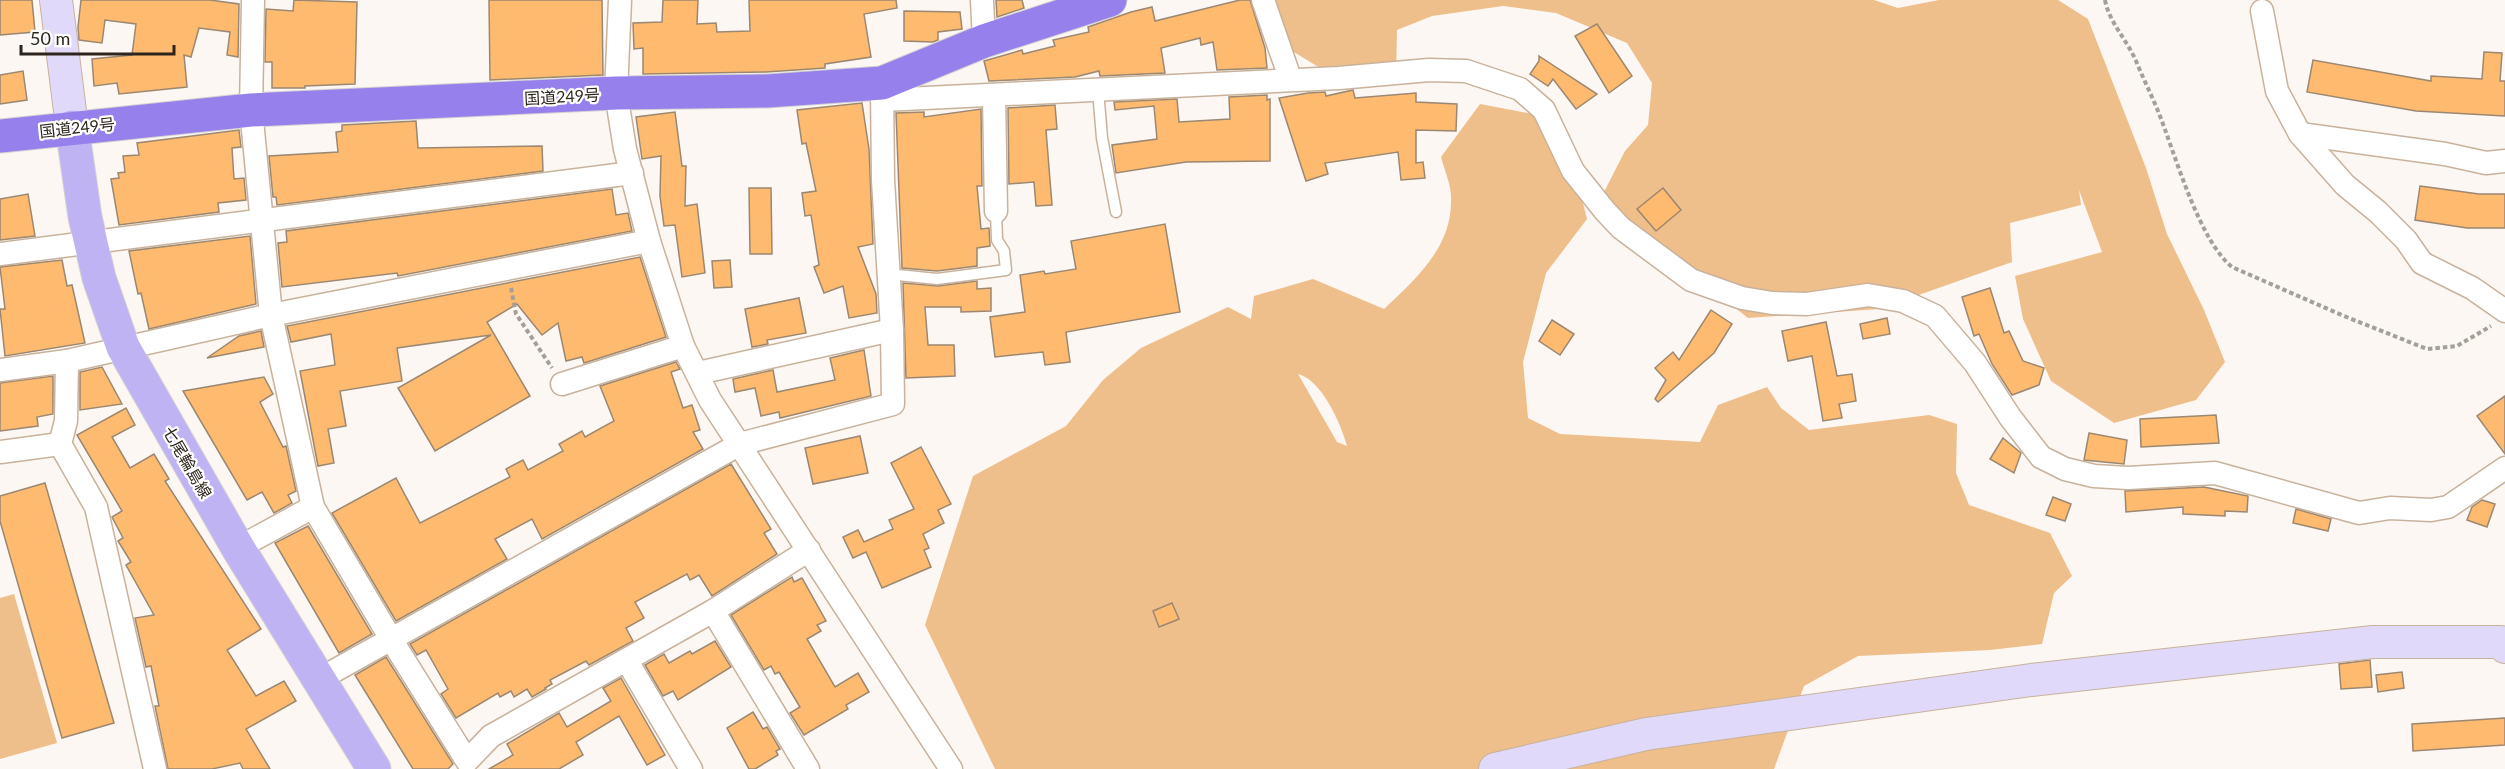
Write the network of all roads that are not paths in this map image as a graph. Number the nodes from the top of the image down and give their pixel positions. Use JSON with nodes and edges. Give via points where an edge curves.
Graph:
{"nodes":[{"id":1,"x":56,"y":0,"type":"edge"},
{"id":2,"x":253,"y":0,"type":"edge"},
{"id":3,"x":620,"y":0,"type":"edge"},
{"id":4,"x":982,"y":0,"type":"edge"},
{"id":5,"x":1110,"y":0,"type":"edge"},
{"id":6,"x":1263,"y":0,"type":"edge"},
{"id":7,"x":2262,"y":11,"type":"dead end"},
{"id":8,"x":984,"y":41,"type":"junction"},
{"id":9,"x":1290,"y":78,"type":"junction"},
{"id":10,"x":1098,"y":90,"type":"junction"},
{"id":11,"x":883,"y":92,"type":"junction"},
{"id":12,"x":616,"y":93,"type":"junction"},
{"id":13,"x":994,"y":95,"type":"junction"},
{"id":14,"x":251,"y":110,"type":"junction"},
{"id":15,"x":72,"y":127,"type":"junction"},
{"id":16,"x":2300,"y":134,"type":"junction"},
{"id":17,"x":0,"y":136,"type":"edge"},
{"id":18,"x":2505,"y":161,"type":"edge"},
{"id":19,"x":632,"y":173,"type":"junction"},
{"id":20,"x":996,"y":211,"type":"joint"},
{"id":21,"x":1116,"y":212,"type":"dead end"},
{"id":22,"x":263,"y":223,"type":"junction"},
{"id":23,"x":650,"y":241,"type":"junction"},
{"id":24,"x":91,"y":243,"type":"junction"},
{"id":25,"x":0,"y":254,"type":"edge"},
{"id":26,"x":888,"y":274,"type":"junction"},
{"id":27,"x":271,"y":315,"type":"junction"},
{"id":28,"x":2500,"y":317,"type":"edge"},
{"id":29,"x":892,"y":330,"type":"junction"},
{"id":30,"x":683,"y":346,"type":"junction"},
{"id":31,"x":123,"y":347,"type":"junction"},
{"id":32,"x":67,"y":361,"type":"junction"},
{"id":33,"x":0,"y":370,"type":"edge"},
{"id":34,"x":698,"y":374,"type":"junction"},
{"id":35,"x":562,"y":384,"type":"road end"},
{"id":36,"x":60,"y":444,"type":"junction"},
{"id":37,"x":740,"y":444,"type":"junction"},
{"id":38,"x":0,"y":452,"type":"edge"},
{"id":39,"x":2505,"y":468,"type":"edge"},
{"id":40,"x":313,"y":507,"type":"junction"},
{"id":41,"x":238,"y":548,"type":"junction"},
{"id":42,"x":808,"y":550,"type":"junction"},
{"id":43,"x":713,"y":611,"type":"junction"},
{"id":44,"x":391,"y":639,"type":"junction"},
{"id":45,"x":2504,"y":644,"type":"edge"},
{"id":46,"x":627,"y":661,"type":"junction"},
{"id":47,"x":318,"y":680,"type":"junction"},
{"id":48,"x":464,"y":765,"type":"edge"},
{"id":49,"x":155,"y":769,"type":"edge"},
{"id":50,"x":374,"y":769,"type":"edge"},
{"id":51,"x":691,"y":769,"type":"edge"},
{"id":52,"x":808,"y":769,"type":"edge"},
{"id":53,"x":951,"y":769,"type":"edge"},
{"id":54,"x":1495,"y":769,"type":"edge"}],
"edges":[{"from":1,"to":15,"type":"street"},
{"from":2,"to":14,"type":"street"},
{"from":3,"to":12,"type":"street"},
{"from":4,"to":8,"type":"street"},
{"from":5,"to":8,"type":"highway","name":"国道249号"},
{"from":6,"to":9,"type":"street"},
{"from":7,"to":16,"type":"street","via":[[2277,91]]},
{"from":8,"to":11,"type":"highway","name":"国道249号"},
{"from":9,"to":10,"type":"street"},
{"from":9,"to":39,"type":"street","via":[[1466,71],[1520,89],[1544,110],[1573,171],[1605,212],[1691,280],[1742,298],[1772,303],[1808,304],[1868,295],[1903,301],[1935,316],[1975,363],[2041,457],[2065,469],[2128,478],[2215,473],[2359,513],[2448,507]]},
{"from":10,"to":13,"type":"street"},
{"from":10,"to":21,"type":"lane","via":[[1102,138]]},
{"from":11,"to":12,"type":"highway","name":"国道249号"},
{"from":11,"to":13,"type":"street"},
{"from":11,"to":26,"type":"street"},
{"from":12,"to":14,"type":"highway","name":"国道249号"},
{"from":12,"to":19,"type":"street"},
{"from":13,"to":20,"type":"street"},
{"from":14,"to":15,"type":"highway","name":"国道249号"},
{"from":14,"to":22,"type":"street"},
{"from":15,"to":17,"type":"highway","name":"国道249号"},
{"from":15,"to":24,"type":"main road","name":"七尾輪島線"},
{"from":16,"to":18,"type":"street","via":[[2486,163]]},
{"from":16,"to":28,"type":"street","via":[[2345,185],[2406,240],[2422,263],[2472,288]]},
{"from":19,"to":22,"type":"street"},
{"from":19,"to":23,"type":"street"},
{"from":20,"to":26,"type":"lane","via":[[1006,270],[937,279]]},
{"from":22,"to":24,"type":"street"},
{"from":22,"to":27,"type":"street"},
{"from":23,"to":27,"type":"street"},
{"from":23,"to":30,"type":"street"},
{"from":24,"to":25,"type":"street"},
{"from":24,"to":31,"type":"main road","name":"七尾輪島線"},
{"from":26,"to":29,"type":"street"},
{"from":27,"to":31,"type":"street"},
{"from":27,"to":40,"type":"street"},
{"from":29,"to":34,"type":"street"},
{"from":29,"to":37,"type":"street","via":[[893,404]]},
{"from":30,"to":34,"type":"street"},
{"from":30,"to":35,"type":"street"},
{"from":31,"to":32,"type":"street"},
{"from":31,"to":41,"type":"main road","name":"七尾輪島線"},
{"from":32,"to":33,"type":"street"},
{"from":32,"to":36,"type":"street","via":[[66,421]]},
{"from":34,"to":37,"type":"street","via":[[710,400]]},
{"from":36,"to":38,"type":"street"},
{"from":36,"to":49,"type":"street","via":[[96,507]]},
{"from":37,"to":42,"type":"street"},
{"from":37,"to":44,"type":"street"},
{"from":40,"to":41,"type":"street"},
{"from":40,"to":44,"type":"street"},
{"from":41,"to":47,"type":"main road","name":"七尾輪島線"},
{"from":42,"to":43,"type":"street"},
{"from":42,"to":53,"type":"street"},
{"from":43,"to":46,"type":"street"},
{"from":43,"to":52,"type":"street"},
{"from":44,"to":47,"type":"street"},
{"from":44,"to":48,"type":"street"},
{"from":45,"to":54,"type":"street","via":[[2373,642],[2031,680],[1646,734]]},
{"from":46,"to":48,"type":"street","via":[[491,736]]},
{"from":46,"to":51,"type":"street"},
{"from":47,"to":50,"type":"main road","name":"七尾輪島線"}]}
